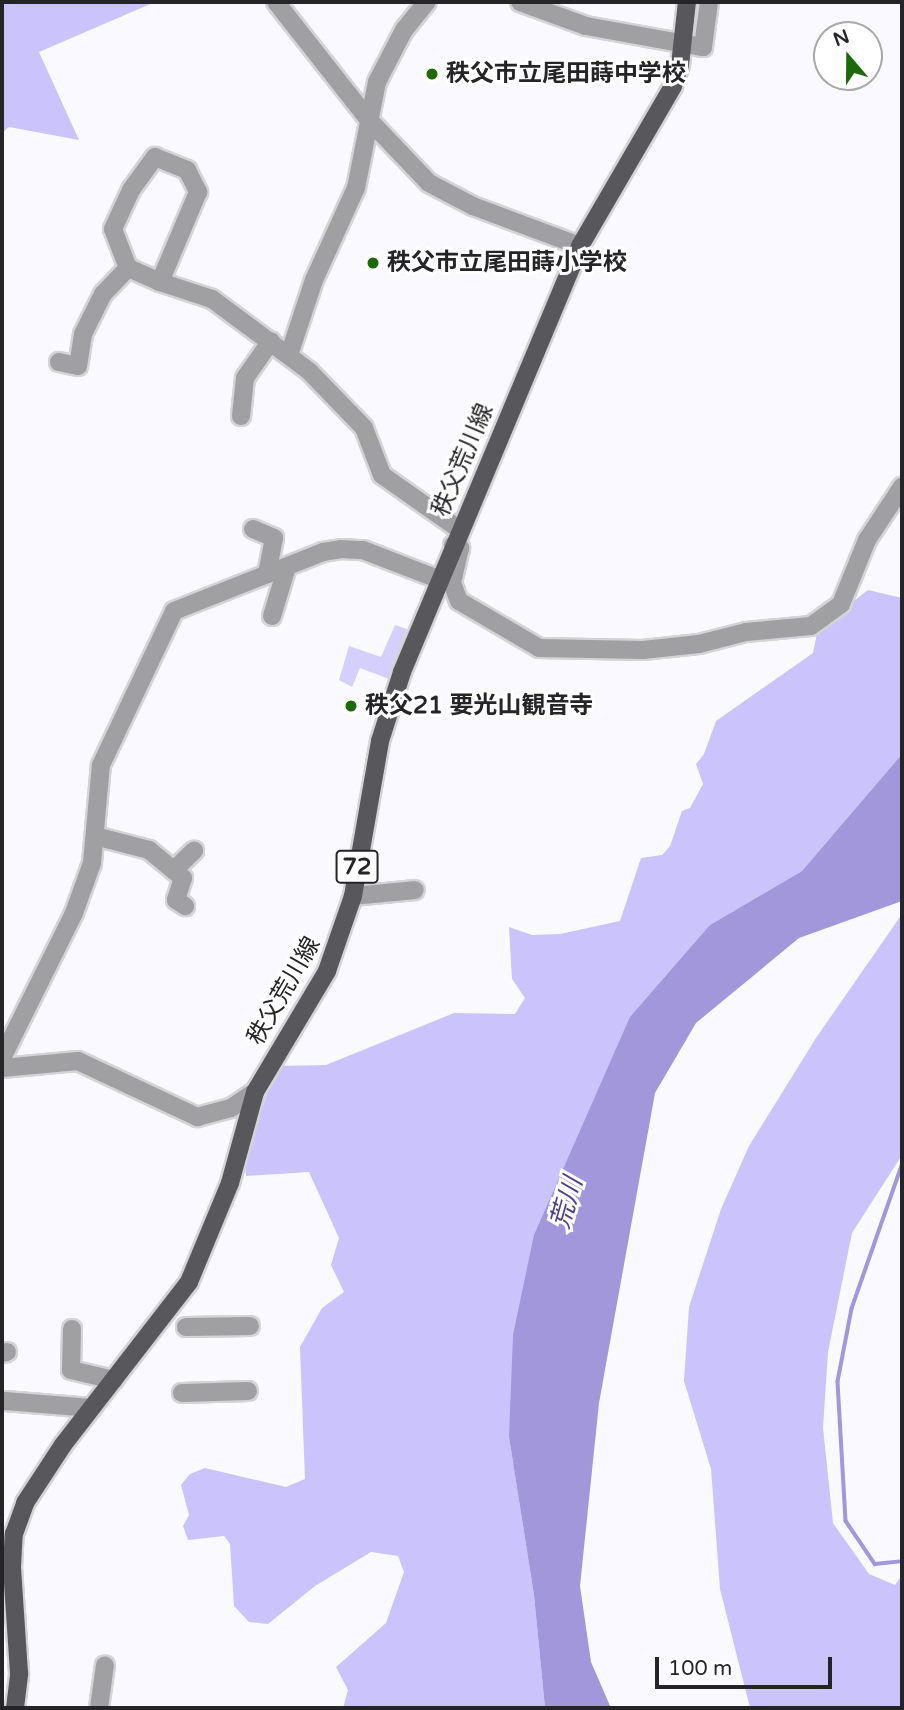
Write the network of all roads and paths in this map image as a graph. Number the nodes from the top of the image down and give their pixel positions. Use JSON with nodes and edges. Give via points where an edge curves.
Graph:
{"nodes":[{"id":1,"x":276,"y":2,"type":"edge"},
{"id":2,"x":426,"y":2,"type":"edge"},
{"id":3,"x":520,"y":2,"type":"edge"},
{"id":4,"x":687,"y":2,"type":"edge"},
{"id":5,"x":709,"y":2,"type":"edge"},
{"id":6,"x":684,"y":46,"type":"junction"},
{"id":7,"x":369,"y":120,"type":"junction"},
{"id":8,"x":580,"y":246,"type":"junction"},
{"id":9,"x":128,"y":268,"type":"junction"},
{"id":10,"x":160,"y":282,"type":"junction"},
{"id":11,"x":271,"y":341,"type":"junction"},
{"id":12,"x":289,"y":355,"type":"junction"},
{"id":13,"x":59,"y":362,"type":"dead end"},
{"id":14,"x":241,"y":416,"type":"dead end"},
{"id":15,"x":902,"y":487,"type":"edge"},
{"id":16,"x":253,"y":529,"type":"dead end"},
{"id":17,"x":456,"y":537,"type":"junction"},
{"id":18,"x":288,"y":567,"type":"junction"},
{"id":19,"x":267,"y":574,"type":"junction"},
{"id":20,"x":438,"y":579,"type":"junction"},
{"id":21,"x":272,"y":616,"type":"dead end"},
{"id":22,"x":95,"y":836,"type":"junction"},
{"id":23,"x":194,"y":851,"type":"dead end"},
{"id":24,"x":174,"y":870,"type":"junction"},
{"id":25,"x":415,"y":890,"type":"dead end"},
{"id":26,"x":353,"y":896,"type":"junction"},
{"id":27,"x":185,"y":906,"type":"dead end"},
{"id":28,"x":2,"y":1058,"type":"edge"},
{"id":29,"x":2,"y":1068,"type":"edge"},
{"id":30,"x":255,"y":1092,"type":"junction"},
{"id":31,"x":186,"y":1326,"type":"dead end"},
{"id":32,"x":250,"y":1326,"type":"dead end"},
{"id":33,"x":72,"y":1329,"type":"dead end"},
{"id":34,"x":114,"y":1380,"type":"junction"},
{"id":35,"x":248,"y":1391,"type":"dead end"},
{"id":36,"x":181,"y":1393,"type":"dead end"},
{"id":37,"x":5,"y":1401,"type":"dead end"},
{"id":38,"x":92,"y":1408,"type":"junction"},
{"id":39,"x":105,"y":1665,"type":"dead end"},
{"id":40,"x":15,"y":1708,"type":"edge"},
{"id":41,"x":99,"y":1708,"type":"edge"}],
"edges":[{"from":1,"to":7,"type":"street"},
{"from":2,"to":7,"type":"street","via":[[404,30],[377,82]]},
{"from":3,"to":6,"type":"street","via":[[586,26]]},
{"from":4,"to":6,"type":"main road","name":"秩父荒川線","number":"72"},
{"from":5,"to":6,"type":"street","via":[[703,47]]},
{"from":6,"to":8,"type":"main road","name":"秩父荒川線","number":"72","via":[[673,86]]},
{"from":7,"to":8,"type":"street","via":[[429,184],[473,206]]},
{"from":7,"to":12,"type":"street","via":[[356,188],[314,280]]},
{"from":8,"to":17,"type":"main road","name":"秩父荒川線","number":"72"},
{"from":9,"to":10,"type":"street"},
{"from":9,"to":10,"type":"street","via":[[113,229],[131,190],[155,157],[187,170],[198,192]]},
{"from":9,"to":13,"type":"street","via":[[103,294],[83,334],[78,366]]},
{"from":10,"to":11,"type":"street","via":[[212,299]]},
{"from":11,"to":12,"type":"street"},
{"from":11,"to":14,"type":"street","via":[[245,378]]},
{"from":12,"to":17,"type":"street","via":[[364,428],[382,475]]},
{"from":15,"to":17,"type":"street","via":[[867,540],[841,604],[811,626],[746,632],[699,644],[643,650],[539,648],[459,601],[453,583],[460,548]]},
{"from":16,"to":19,"type":"street","via":[[274,538]]},
{"from":17,"to":20,"type":"main road","name":"秩父荒川線","number":"72"},
{"from":18,"to":19,"type":"street"},
{"from":18,"to":20,"type":"street","via":[[323,552],[363,550]]},
{"from":18,"to":21,"type":"street"},
{"from":19,"to":22,"type":"street","via":[[184,605],[168,619],[100,765]]},
{"from":20,"to":26,"type":"main road","name":"秩父荒川線","number":"72","via":[[380,741]]},
{"from":22,"to":24,"type":"street","via":[[149,850]]},
{"from":22,"to":28,"type":"street","via":[[92,863],[74,913]]},
{"from":23,"to":24,"type":"street"},
{"from":24,"to":27,"type":"street","via":[[183,878],[176,900]]},
{"from":25,"to":26,"type":"street"},
{"from":26,"to":30,"type":"main road","name":"秩父荒川線","number":"72","via":[[327,971]]},
{"from":29,"to":30,"type":"street","via":[[78,1061],[197,1117],[231,1108]]},
{"from":30,"to":34,"type":"main road","name":"秩父荒川線","number":"72","via":[[230,1183],[189,1282]]},
{"from":31,"to":32,"type":"street"},
{"from":33,"to":34,"type":"street","via":[[71,1370]]},
{"from":34,"to":38,"type":"main road","name":"秩父荒川線","number":"72"},
{"from":35,"to":36,"type":"street"},
{"from":37,"to":38,"type":"street"},
{"from":38,"to":40,"type":"main road","name":"秩父荒川線","number":"72","via":[[25,1503],[14,1534],[19,1673]]},
{"from":39,"to":41,"type":"street"}]}
